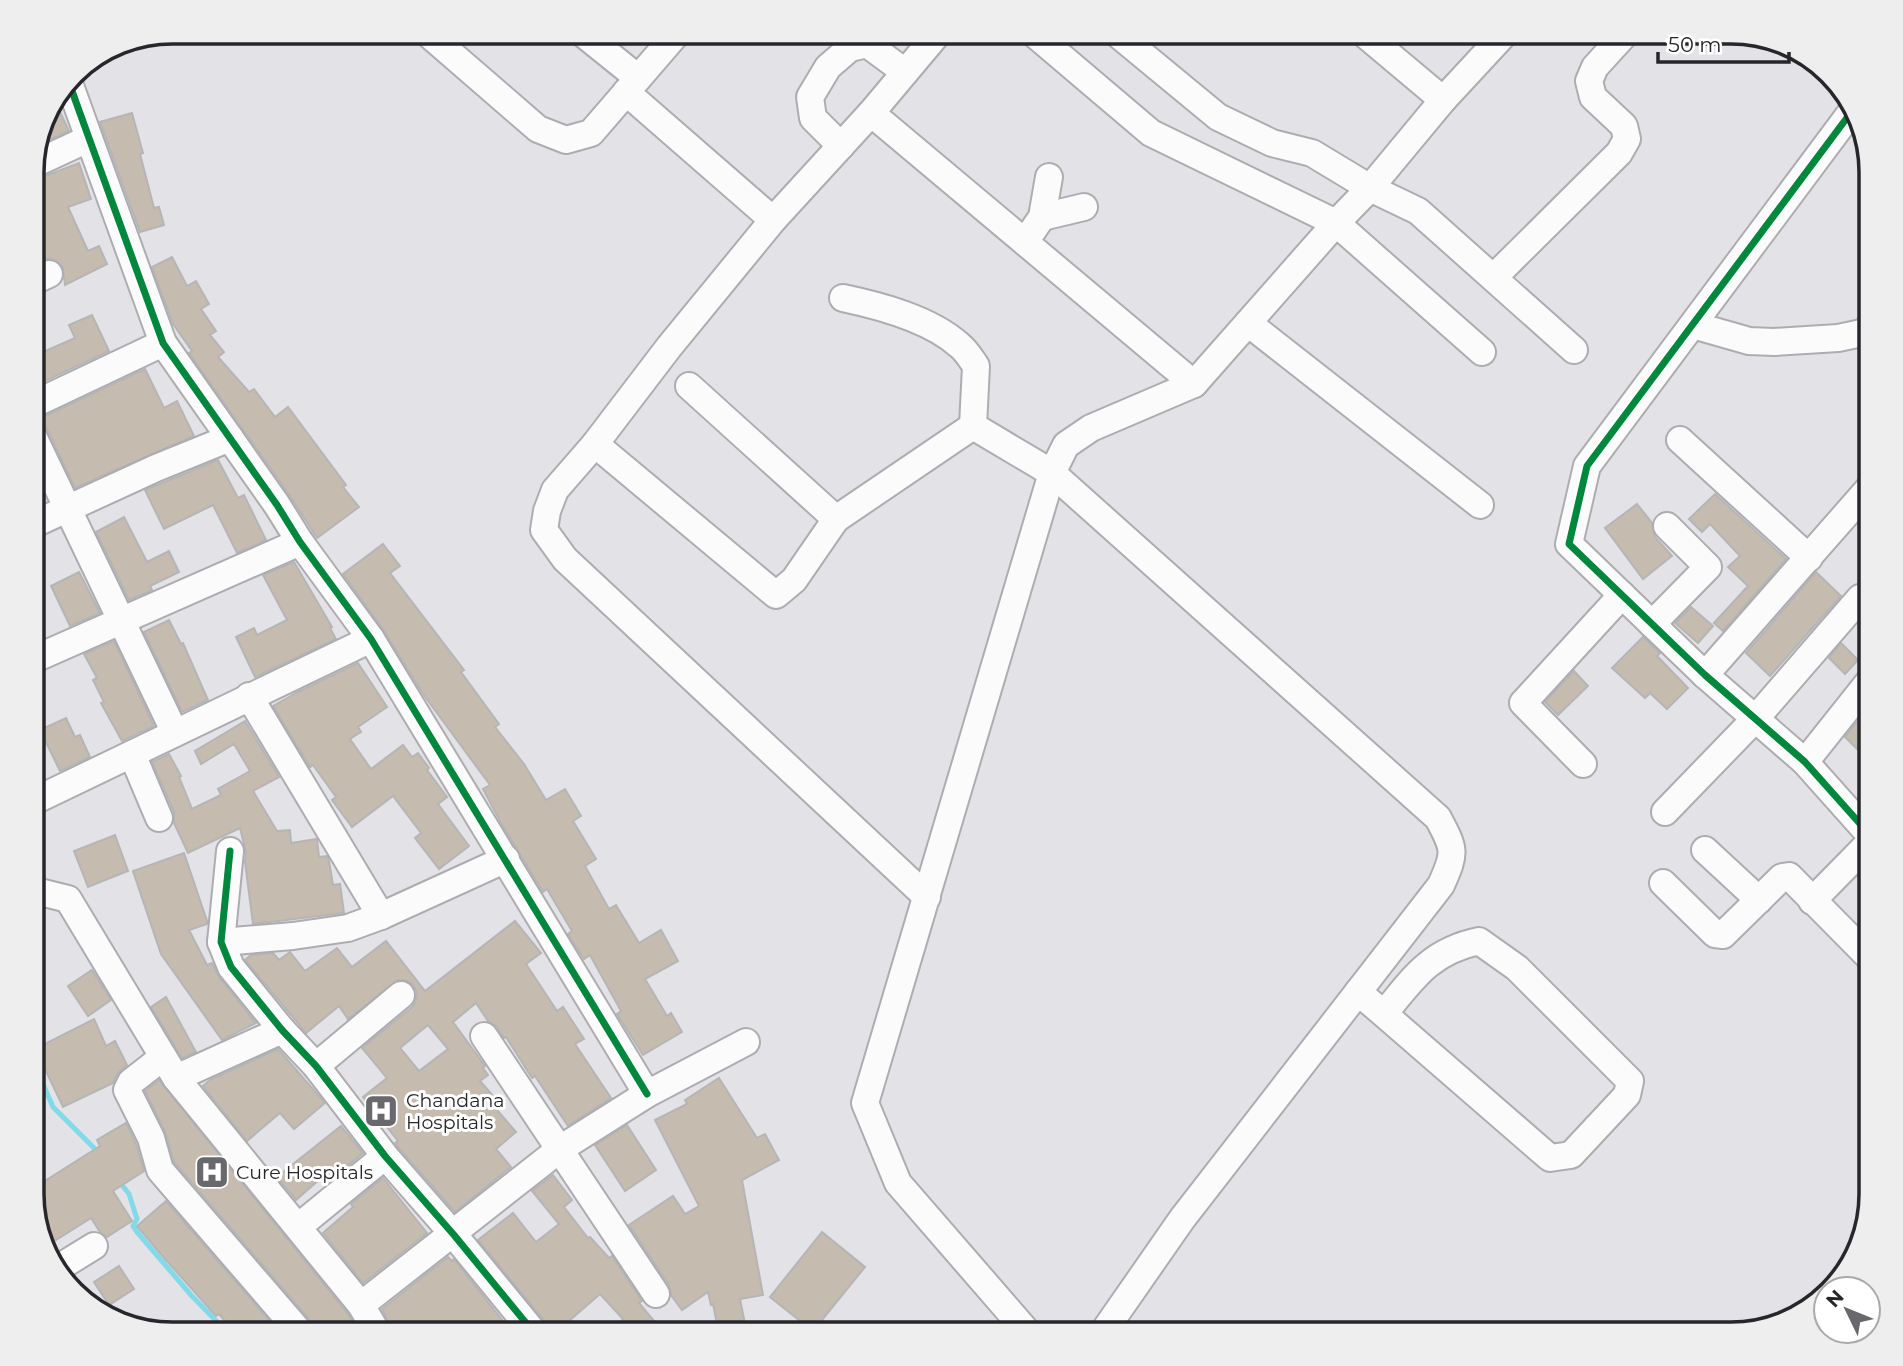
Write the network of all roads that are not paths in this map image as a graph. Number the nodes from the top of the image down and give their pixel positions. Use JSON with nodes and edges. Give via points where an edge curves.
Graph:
{"nodes":[{"id":1,"x":440,"y":44,"type":"edge"},
{"id":2,"x":593,"y":44,"type":"edge"},
{"id":3,"x":664,"y":44,"type":"edge"},
{"id":4,"x":929,"y":44,"type":"edge"},
{"id":5,"x":1046,"y":44,"type":"edge"},
{"id":6,"x":1130,"y":44,"type":"edge"},
{"id":7,"x":1376,"y":44,"type":"edge"},
{"id":8,"x":1495,"y":44,"type":"edge"},
{"id":9,"x":1616,"y":44,"type":"edge"},
{"id":10,"x":905,"y":72,"type":"junction"},
{"id":11,"x":632,"y":85,"type":"junction"},
{"id":12,"x":72,"y":91,"type":"edge"},
{"id":13,"x":1443,"y":100,"type":"junction"},
{"id":14,"x":871,"y":113,"type":"junction"},
{"id":15,"x":1847,"y":118,"type":"edge"},
{"id":16,"x":88,"y":139,"type":"junction"},
{"id":17,"x":841,"y":146,"type":"junction"},
{"id":18,"x":44,"y":159,"type":"edge"},
{"id":19,"x":1049,"y":177,"type":"dead end"},
{"id":20,"x":1370,"y":188,"type":"junction"},
{"id":21,"x":1084,"y":207,"type":"dead end"},
{"id":22,"x":1041,"y":217,"type":"junction"},
{"id":23,"x":773,"y":220,"type":"junction"},
{"id":24,"x":1336,"y":223,"type":"junction"},
{"id":25,"x":1025,"y":242,"type":"junction"},
{"id":26,"x":1494,"y":277,"type":"junction"},
{"id":27,"x":844,"y":298,"type":"dead end"},
{"id":28,"x":1248,"y":323,"type":"junction"},
{"id":29,"x":1693,"y":325,"type":"junction"},
{"id":30,"x":1859,"y":334,"type":"edge"},
{"id":31,"x":163,"y":343,"type":"junction"},
{"id":32,"x":1574,"y":350,"type":"dead end"},
{"id":33,"x":1482,"y":352,"type":"dead end"},
{"id":34,"x":1194,"y":384,"type":"junction"},
{"id":35,"x":689,"y":386,"type":"dead end"},
{"id":36,"x":44,"y":399,"type":"edge"},
{"id":37,"x":973,"y":426,"type":"junction"},
{"id":38,"x":230,"y":438,"type":"junction"},
{"id":39,"x":1681,"y":440,"type":"dead end"},
{"id":40,"x":595,"y":444,"type":"junction"},
{"id":41,"x":44,"y":460,"type":"edge"},
{"id":42,"x":1052,"y":474,"type":"junction"},
{"id":43,"x":1859,"y":500,"type":"edge"},
{"id":44,"x":1480,"y":505,"type":"dead end"},
{"id":45,"x":67,"y":510,"type":"junction"},
{"id":46,"x":836,"y":519,"type":"junction"},
{"id":47,"x":44,"y":520,"type":"edge"},
{"id":48,"x":1667,"y":526,"type":"dead end"},
{"id":49,"x":300,"y":542,"type":"junction"},
{"id":50,"x":1808,"y":558,"type":"junction"},
{"id":51,"x":1622,"y":595,"type":"junction"},
{"id":52,"x":1859,"y":599,"type":"edge"},
{"id":53,"x":122,"y":621,"type":"junction"},
{"id":54,"x":1652,"y":624,"type":"junction"},
{"id":55,"x":372,"y":639,"type":"junction"},
{"id":56,"x":44,"y":655,"type":"edge"},
{"id":57,"x":1705,"y":675,"type":"junction"},
{"id":58,"x":1859,"y":694,"type":"edge"},
{"id":59,"x":249,"y":696,"type":"junction"},
{"id":60,"x":1756,"y":718,"type":"junction"},
{"id":61,"x":175,"y":733,"type":"junction"},
{"id":62,"x":132,"y":754,"type":"junction"},
{"id":63,"x":1805,"y":762,"type":"junction"},
{"id":64,"x":1583,"y":764,"type":"dead end"},
{"id":65,"x":44,"y":796,"type":"edge"},
{"id":66,"x":1665,"y":812,"type":"dead end"},
{"id":67,"x":159,"y":818,"type":"dead end"},
{"id":68,"x":1859,"y":825,"type":"edge"},
{"id":69,"x":1705,"y":850,"type":"dead end"},
{"id":70,"x":230,"y":851,"type":"dead end"},
{"id":71,"x":1859,"y":852,"type":"edge"},
{"id":72,"x":506,"y":859,"type":"junction"},
{"id":73,"x":1663,"y":884,"type":"dead end"},
{"id":74,"x":44,"y":893,"type":"edge"},
{"id":75,"x":927,"y":897,"type":"junction"},
{"id":76,"x":1759,"y":900,"type":"junction"},
{"id":77,"x":1812,"y":901,"type":"junction"},
{"id":78,"x":381,"y":916,"type":"junction"},
{"id":79,"x":220,"y":942,"type":"junction"},
{"id":80,"x":1859,"y":947,"type":"edge"},
{"id":81,"x":1358,"y":992,"type":"junction"},
{"id":82,"x":401,"y":995,"type":"dead end"},
{"id":83,"x":1384,"y":1014,"type":"junction"},
{"id":84,"x":282,"y":1030,"type":"junction"},
{"id":85,"x":484,"y":1036,"type":"dead end"},
{"id":86,"x":746,"y":1042,"type":"dead end"},
{"id":87,"x":316,"y":1066,"type":"junction"},
{"id":88,"x":169,"y":1068,"type":"junction"},
{"id":89,"x":647,"y":1094,"type":"junction"},
{"id":90,"x":560,"y":1149,"type":"junction"},
{"id":91,"x":385,"y":1156,"type":"junction"},
{"id":92,"x":298,"y":1227,"type":"junction"},
{"id":93,"x":454,"y":1235,"type":"junction"},
{"id":94,"x":94,"y":1246,"type":"dead end"},
{"id":95,"x":65,"y":1264,"type":"edge"},
{"id":96,"x":656,"y":1294,"type":"dead end"},
{"id":97,"x":361,"y":1306,"type":"junction"},
{"id":98,"x":291,"y":1322,"type":"edge"},
{"id":99,"x":370,"y":1322,"type":"edge"},
{"id":100,"x":524,"y":1322,"type":"edge"},
{"id":101,"x":1018,"y":1322,"type":"edge"},
{"id":102,"x":1111,"y":1322,"type":"edge"}],
"edges":[{"from":1,"to":11,"type":"street","via":[[538,129],[566,140],[591,133]]},
{"from":2,"to":11,"type":"street"},
{"from":3,"to":11,"type":"street"},
{"from":4,"to":10,"type":"street"},
{"from":5,"to":24,"type":"street","via":[[1151,133]]},
{"from":6,"to":20,"type":"street","via":[[1218,117],[1272,143],[1312,153]]},
{"from":7,"to":13,"type":"street"},
{"from":8,"to":13,"type":"street"},
{"from":9,"to":26,"type":"street","via":[[1595,67],[1590,81],[1592,97],[1625,126],[1627,139],[1619,153]]},
{"from":10,"to":14,"type":"street"},
{"from":10,"to":17,"type":"street","via":[[867,44],[850,48],[828,67],[810,97],[813,118]]},
{"from":11,"to":23,"type":"street"},
{"from":12,"to":16,"type":"street"},
{"from":13,"to":20,"type":"street"},
{"from":14,"to":17,"type":"street"},
{"from":14,"to":25,"type":"street"},
{"from":15,"to":29,"type":"street"},
{"from":16,"to":18,"type":"street"},
{"from":16,"to":31,"type":"street"},
{"from":17,"to":23,"type":"street"},
{"from":19,"to":22,"type":"street"},
{"from":20,"to":24,"type":"street"},
{"from":20,"to":26,"type":"street","via":[[1418,211]]},
{"from":21,"to":22,"type":"street"},
{"from":22,"to":25,"type":"street"},
{"from":23,"to":40,"type":"street"},
{"from":24,"to":28,"type":"street"},
{"from":24,"to":33,"type":"street"},
{"from":25,"to":34,"type":"street"},
{"from":26,"to":32,"type":"street"},
{"from":27,"to":37,"type":"street","via":[[924,324],[960,345],[976,366]]},
{"from":28,"to":34,"type":"street"},
{"from":28,"to":44,"type":"street"},
{"from":29,"to":30,"type":"street","via":[[1749,341]]},
{"from":29,"to":51,"type":"street","via":[[1587,466],[1576,507],[1569,544]]},
{"from":31,"to":36,"type":"street"},
{"from":31,"to":38,"type":"street"},
{"from":34,"to":42,"type":"street","via":[[1091,428],[1066,445]]},
{"from":35,"to":46,"type":"street"},
{"from":37,"to":42,"type":"street"},
{"from":37,"to":46,"type":"street"},
{"from":38,"to":45,"type":"street"},
{"from":38,"to":49,"type":"street"},
{"from":39,"to":50,"type":"street"},
{"from":40,"to":46,"type":"street","via":[[776,595],[793,580]]},
{"from":40,"to":75,"type":"street","via":[[555,490],[547,511],[544,530],[565,559]]},
{"from":41,"to":45,"type":"street"},
{"from":42,"to":75,"type":"street"},
{"from":42,"to":81,"type":"street","via":[[1438,818],[1452,846],[1451,863],[1441,885]]},
{"from":43,"to":50,"type":"street"},
{"from":45,"to":47,"type":"street"},
{"from":45,"to":53,"type":"street"},
{"from":48,"to":54,"type":"street","via":[[1708,567]]},
{"from":49,"to":53,"type":"street"},
{"from":49,"to":55,"type":"street"},
{"from":50,"to":57,"type":"street"},
{"from":51,"to":54,"type":"street"},
{"from":51,"to":64,"type":"street","via":[[1523,703]]},
{"from":52,"to":60,"type":"street"},
{"from":53,"to":56,"type":"street"},
{"from":53,"to":61,"type":"street"},
{"from":54,"to":57,"type":"street"},
{"from":55,"to":59,"type":"street"},
{"from":55,"to":72,"type":"street"},
{"from":57,"to":60,"type":"street"},
{"from":58,"to":63,"type":"street"},
{"from":59,"to":61,"type":"street"},
{"from":59,"to":78,"type":"street"},
{"from":60,"to":63,"type":"street"},
{"from":60,"to":66,"type":"street"},
{"from":61,"to":62,"type":"street"},
{"from":62,"to":65,"type":"street"},
{"from":62,"to":67,"type":"street"},
{"from":63,"to":68,"type":"street"},
{"from":69,"to":76,"type":"street"},
{"from":70,"to":79,"type":"street"},
{"from":71,"to":77,"type":"street"},
{"from":72,"to":78,"type":"street"},
{"from":72,"to":89,"type":"street"},
{"from":73,"to":76,"type":"street","via":[[1714,934],[1723,935]]},
{"from":74,"to":88,"type":"street","via":[[68,899]]},
{"from":75,"to":101,"type":"street","via":[[865,1103],[898,1184]]},
{"from":76,"to":77,"type":"street","via":[[1782,877],[1789,876]]},
{"from":77,"to":80,"type":"street"},
{"from":78,"to":79,"type":"street","via":[[348,928]]},
{"from":79,"to":84,"type":"street","via":[[231,967]]},
{"from":81,"to":83,"type":"street"},
{"from":81,"to":102,"type":"street","via":[[1182,1219]]},
{"from":82,"to":87,"type":"street"},
{"from":83,"to":83,"type":"street","via":[[1421,968],[1460,945],[1479,941],[1517,968],[1630,1081],[1627,1095],[1571,1155],[1550,1158]]},
{"from":84,"to":87,"type":"street"},
{"from":84,"to":88,"type":"street"},
{"from":85,"to":90,"type":"street"},
{"from":86,"to":89,"type":"street"},
{"from":87,"to":91,"type":"street"},
{"from":88,"to":92,"type":"street"},
{"from":88,"to":98,"type":"street","via":[[131,1082],[127,1090],[151,1138],[160,1170]]},
{"from":89,"to":90,"type":"street"},
{"from":90,"to":93,"type":"street"},
{"from":90,"to":96,"type":"street"},
{"from":91,"to":92,"type":"street"},
{"from":91,"to":93,"type":"street"},
{"from":92,"to":97,"type":"street"},
{"from":93,"to":97,"type":"street"},
{"from":93,"to":100,"type":"street"},
{"from":94,"to":95,"type":"street"},
{"from":97,"to":99,"type":"street"}]}
